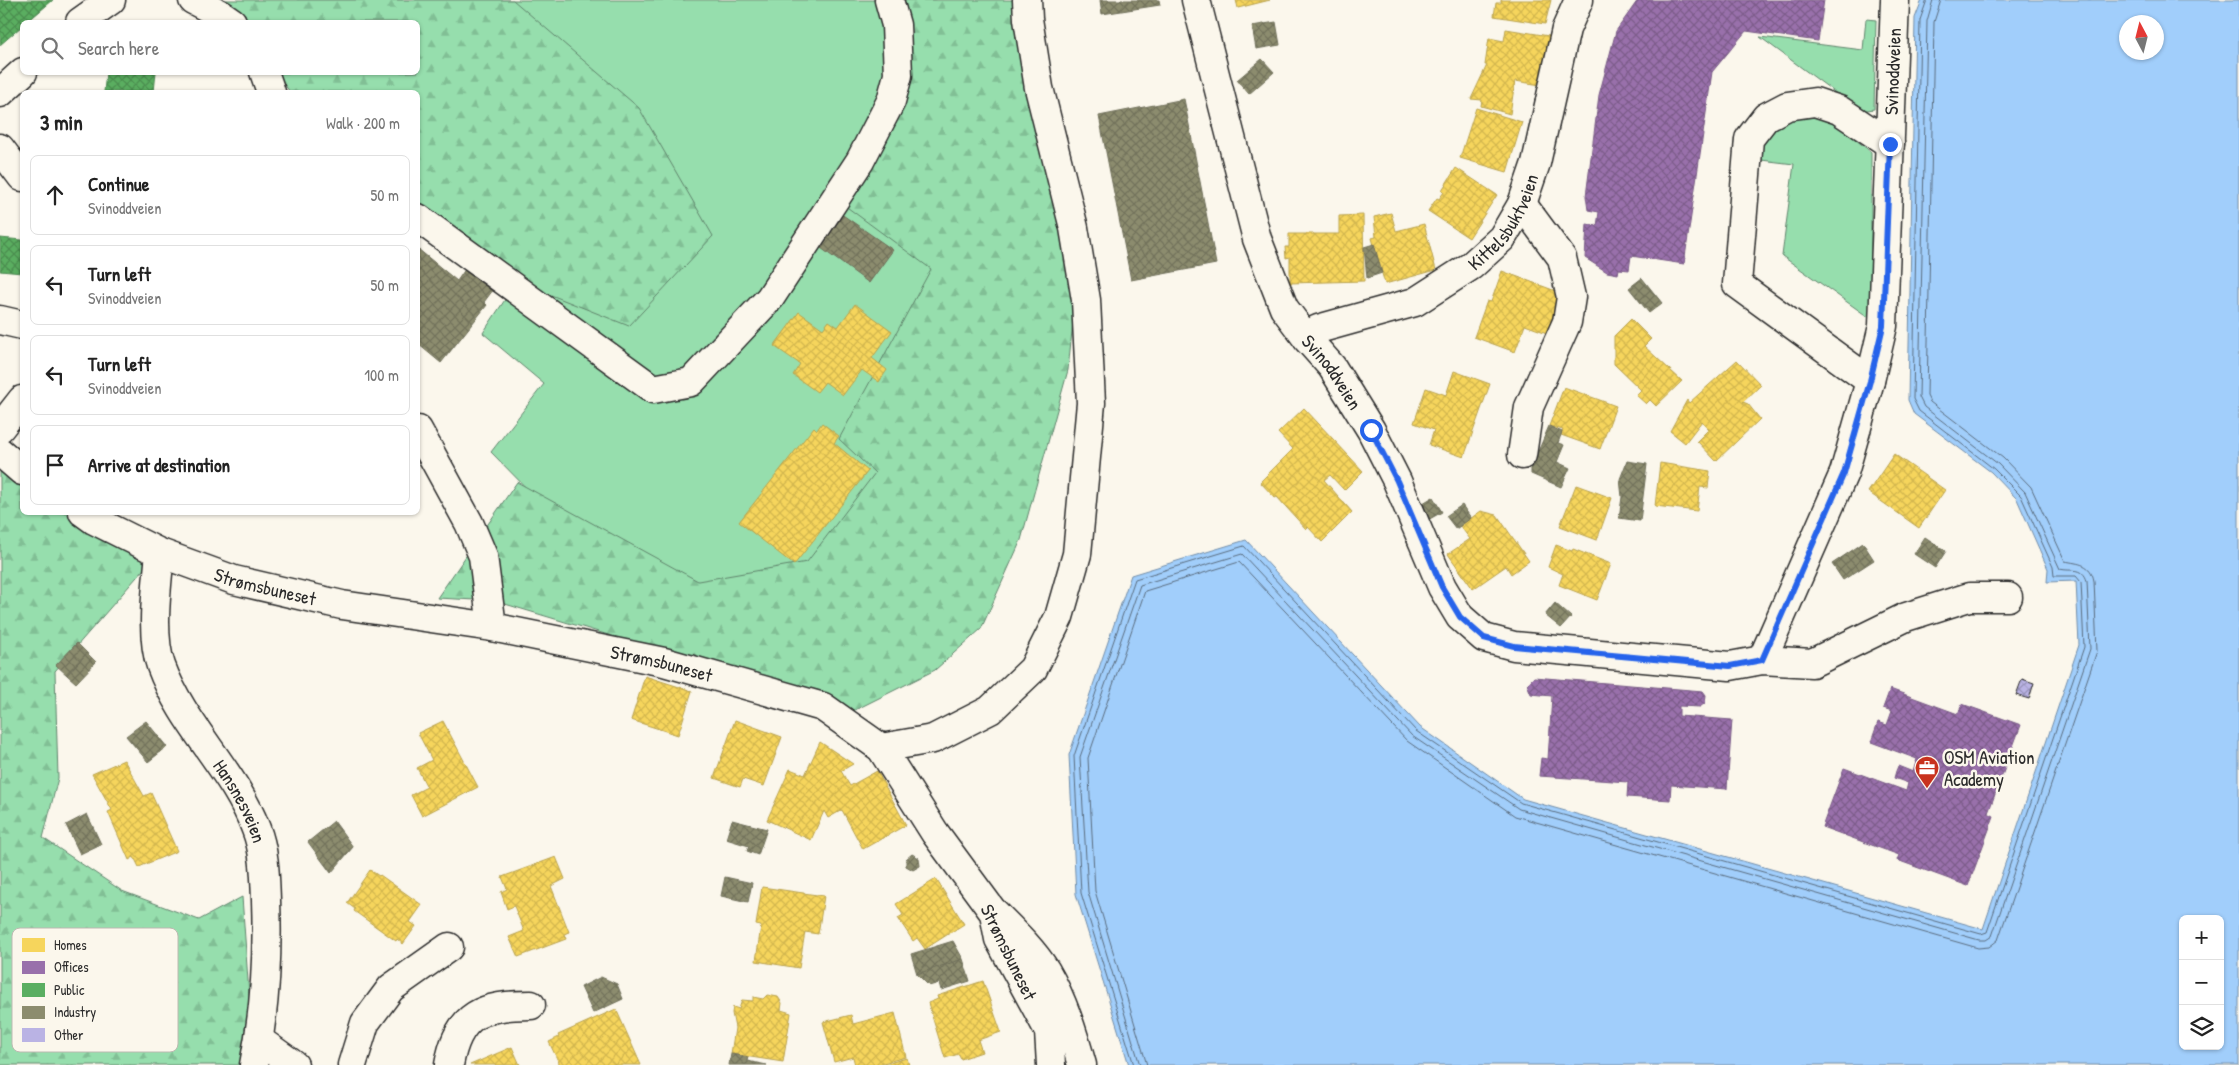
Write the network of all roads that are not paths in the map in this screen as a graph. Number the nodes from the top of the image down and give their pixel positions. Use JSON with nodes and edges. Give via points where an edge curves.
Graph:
{"nodes":[{"id":1,"x":112,"y":0,"type":"edge"},
{"id":2,"x":193,"y":0,"type":"edge"},
{"id":3,"x":889,"y":0,"type":"edge"},
{"id":4,"x":1027,"y":0,"type":"edge"},
{"id":5,"x":1196,"y":0,"type":"edge"},
{"id":6,"x":1579,"y":0,"type":"edge"},
{"id":7,"x":1895,"y":0,"type":"edge"},
{"id":8,"x":83,"y":20,"type":"edge"},
{"id":9,"x":229,"y":20,"type":"edge"},
{"id":10,"x":20,"y":75,"type":"edge"},
{"id":11,"x":265,"y":75,"type":"edge"},
{"id":12,"x":270,"y":90,"type":"edge"},
{"id":13,"x":0,"y":93,"type":"edge"},
{"id":14,"x":1890,"y":144,"type":"junction"},
{"id":15,"x":0,"y":148,"type":"edge"},
{"id":16,"x":20,"y":174,"type":"edge"},
{"id":17,"x":1522,"y":204,"type":"junction"},
{"id":18,"x":420,"y":219,"type":"edge"},
{"id":19,"x":0,"y":320,"type":"edge"},
{"id":20,"x":20,"y":325,"type":"edge"},
{"id":21,"x":1308,"y":340,"type":"junction"},
{"id":22,"x":1870,"y":381,"type":"junction"},
{"id":23,"x":20,"y":403,"type":"edge"},
{"id":24,"x":0,"y":428,"type":"edge"},
{"id":25,"x":420,"y":434,"type":"edge"},
{"id":26,"x":0,"y":452,"type":"edge"},
{"id":27,"x":1522,"y":455,"type":"dead end"},
{"id":28,"x":20,"y":469,"type":"edge"},
{"id":29,"x":87,"y":515,"type":"edge"},
{"id":30,"x":160,"y":553,"type":"junction"},
{"id":31,"x":2008,"y":597,"type":"dead end"},
{"id":32,"x":492,"y":627,"type":"junction"},
{"id":33,"x":1762,"y":660,"type":"junction"},
{"id":34,"x":881,"y":748,"type":"junction"},
{"id":35,"x":994,"y":913,"type":"junction"},
{"id":36,"x":449,"y":947,"type":"dead end"},
{"id":37,"x":531,"y":1005,"type":"dead end"},
{"id":38,"x":257,"y":1053,"type":"edge"},
{"id":39,"x":294,"y":1065,"type":"edge"},
{"id":40,"x":352,"y":1065,"type":"edge"},
{"id":41,"x":449,"y":1065,"type":"edge"},
{"id":42,"x":1051,"y":1065,"type":"edge"},
{"id":43,"x":1082,"y":1065,"type":"edge"}],
"edges":[{"from":1,"to":8,"type":"street"},
{"from":2,"to":9,"type":"street"},
{"from":3,"to":18,"type":"street","via":[[896,25],[898,75],[891,101],[860,161],[770,298],[691,382],[653,389]]},
{"from":4,"to":34,"type":"street","via":[[1039,88],[1074,228],[1086,300],[1091,403],[1078,554],[1059,617],[1032,669],[990,710],[933,738]]},
{"from":5,"to":21,"type":"street","name":"Svinoddveien","via":[[1257,239],[1284,308]]},
{"from":6,"to":17,"type":"street","name":"Kittelsbuktveien","via":[[1566,29],[1536,163]]},
{"from":7,"to":14,"type":"street","name":"Svinoddveien"},
{"from":10,"to":13,"type":"street"},
{"from":11,"to":12,"type":"street"},
{"from":14,"to":22,"type":"street","name":"Svinoddveien","via":[[1883,326]]},
{"from":14,"to":22,"type":"street","via":[[1839,110],[1815,102],[1787,106],[1766,117],[1749,139],[1737,284]]},
{"from":15,"to":16,"type":"street"},
{"from":17,"to":21,"type":"street","name":"Kittelsbuktveien","via":[[1502,238],[1471,266],[1415,302],[1318,330]]},
{"from":17,"to":27,"type":"street","via":[[1562,258],[1571,297],[1567,322],[1529,407]]},
{"from":19,"to":20,"type":"street"},
{"from":21,"to":33,"type":"street","name":"Svinoddveien","via":[[1332,366],[1371,430],[1397,481],[1442,587],[1460,617],[1484,638],[1514,646],[1730,666]]},
{"from":22,"to":33,"type":"street","name":"Svinoddveien","via":[[1844,473]]},
{"from":23,"to":24,"type":"street"},
{"from":25,"to":32,"type":"street","via":[[469,523],[483,556]]},
{"from":26,"to":28,"type":"street"},
{"from":29,"to":30,"type":"street","name":"Strømsbuneset"},
{"from":30,"to":32,"type":"street","name":"Strømsbuneset","via":[[234,580],[342,605]]},
{"from":30,"to":38,"type":"street","name":"Hansnesveien","via":[[156,635],[161,665],[175,695],[246,805],[257,830],[265,866],[268,944]]},
{"from":31,"to":33,"type":"street","via":[[1969,597],[1906,617],[1812,663]]},
{"from":32,"to":34,"type":"street","name":"Strømsbuneset","via":[[664,662],[823,708]]},
{"from":34,"to":35,"type":"street","name":"Strømsbuneset","via":[[935,833]]},
{"from":35,"to":42,"type":"street","name":"Strømsbuneset","via":[[999,940],[1049,1031]]},
{"from":35,"to":43,"type":"street","via":[[1019,936],[1046,971],[1069,1022]]},
{"from":36,"to":40,"type":"street","via":[[391,988],[365,1023]]},
{"from":37,"to":41,"type":"street","via":[[500,1005],[479,1012],[460,1029]]},
{"from":38,"to":39,"type":"street"}]}
